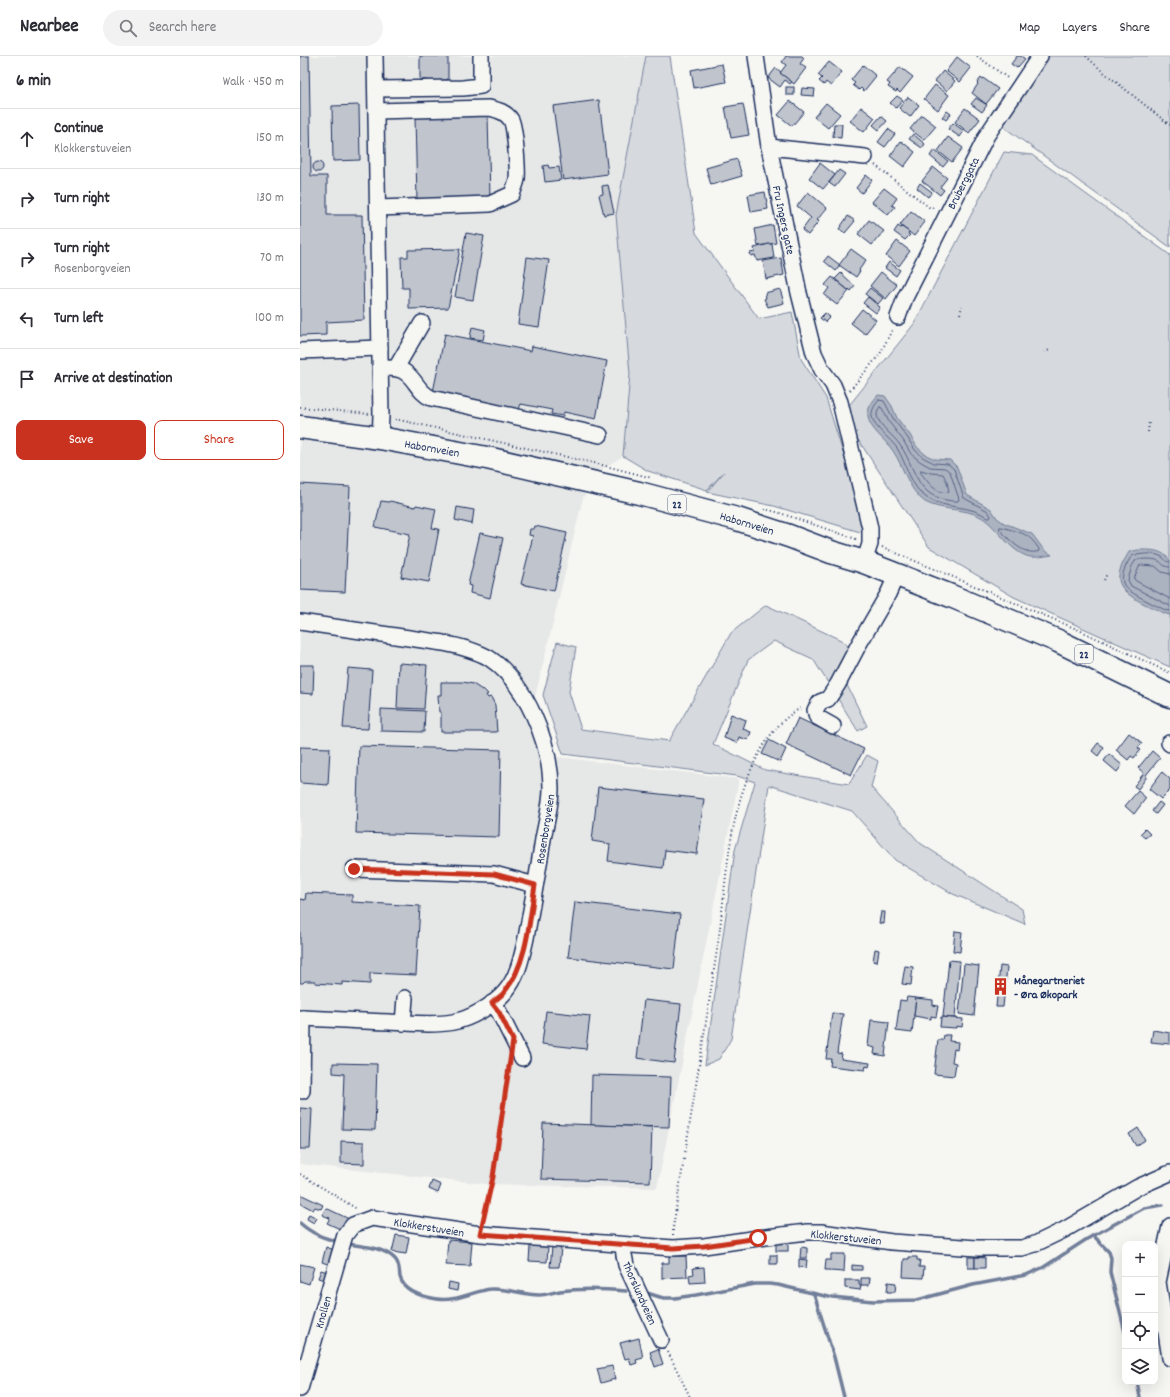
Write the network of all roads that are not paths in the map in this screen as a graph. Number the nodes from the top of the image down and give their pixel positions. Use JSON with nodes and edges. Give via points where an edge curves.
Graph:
{"nodes":[{"id":1,"x":376,"y":56,"type":"edge"},
{"id":2,"x":481,"y":56,"type":"edge"},
{"id":3,"x":756,"y":56,"type":"edge"},
{"id":4,"x":1040,"y":56,"type":"edge"},
{"id":5,"x":376,"y":89,"type":"junction"},
{"id":6,"x":376,"y":111,"type":"junction"},
{"id":7,"x":769,"y":147,"type":"junction"},
{"id":8,"x":865,"y":157,"type":"road end"},
{"id":9,"x":378,"y":208,"type":"junction"},
{"id":10,"x":898,"y":317,"type":"road end"},
{"id":11,"x":422,"y":323,"type":"dead end"},
{"id":12,"x":380,"y":348,"type":"junction"},
{"id":13,"x":300,"y":351,"type":"edge"},
{"id":14,"x":381,"y":368,"type":"junction"},
{"id":15,"x":396,"y":368,"type":"junction"},
{"id":16,"x":300,"y":427,"type":"edge"},
{"id":17,"x":600,"y":435,"type":"dead end"},
{"id":18,"x":380,"y":438,"type":"junction"},
{"id":19,"x":864,"y":562,"type":"junction"},
{"id":20,"x":897,"y":574,"type":"junction"},
{"id":21,"x":300,"y":622,"type":"edge"},
{"id":22,"x":1170,"y":696,"type":"edge"},
{"id":23,"x":833,"y":726,"type":"dead end"},
{"id":24,"x":354,"y":869,"type":"dead end"},
{"id":25,"x":535,"y":885,"type":"junction"},
{"id":26,"x":405,"y":998,"type":"dead end"},
{"id":27,"x":492,"y":1003,"type":"junction"},
{"id":28,"x":302,"y":1018,"type":"edge"},
{"id":29,"x":403,"y":1023,"type":"junction"},
{"id":30,"x":522,"y":1058,"type":"dead end"},
{"id":31,"x":302,"y":1091,"type":"dead end"},
{"id":32,"x":1170,"y":1173,"type":"edge"},
{"id":33,"x":1170,"y":1226,"type":"edge"},
{"id":34,"x":344,"y":1241,"type":"joint"},
{"id":35,"x":623,"y":1245,"type":"junction"},
{"id":36,"x":661,"y":1340,"type":"road end"},
{"id":37,"x":1170,"y":1358,"type":"edge"},
{"id":38,"x":300,"y":1389,"type":"edge"}],
"edges":[{"from":1,"to":5,"type":"street"},
{"from":2,"to":5,"type":"street","via":[[481,86]]},
{"from":3,"to":7,"type":"street","name":"Fru Ingers gate"},
{"from":4,"to":10,"type":"street","name":"Bruberggata","via":[[987,135],[905,298]]},
{"from":5,"to":6,"type":"street"},
{"from":6,"to":9,"type":"street"},
{"from":6,"to":9,"type":"street","via":[[490,108],[500,111],[511,120],[514,130],[517,178],[512,194],[490,204]]},
{"from":7,"to":8,"type":"street"},
{"from":7,"to":19,"type":"street","name":"Fru Ingers gate","via":[[814,353],[840,402],[870,528],[870,544]]},
{"from":9,"to":12,"type":"street"},
{"from":11,"to":15,"type":"street"},
{"from":12,"to":13,"type":"street"},
{"from":12,"to":14,"type":"street"},
{"from":14,"to":15,"type":"street"},
{"from":14,"to":18,"type":"street"},
{"from":15,"to":17,"type":"street","via":[[406,373],[422,392],[431,398]]},
{"from":16,"to":18,"type":"highway","name":"Habornveien","number":"22"},
{"from":18,"to":19,"type":"highway","name":"Habornveien","number":"22","via":[[487,458],[639,493],[737,520]]},
{"from":19,"to":20,"type":"highway","name":"Habornveien","number":"22"},
{"from":20,"to":22,"type":"highway","name":"Habornveien","number":"22","via":[[1058,641]]},
{"from":20,"to":23,"type":"street","via":[[838,684],[828,699],[820,702],[815,710],[817,717]]},
{"from":21,"to":25,"type":"street","name":"Rosenborgveien","via":[[466,648],[488,658],[509,676],[536,722],[549,761],[551,789]]},
{"from":24,"to":25,"type":"street","via":[[494,874]]},
{"from":25,"to":27,"type":"street","name":"Rosenborgveien","via":[[526,938],[515,976],[505,991]]},
{"from":26,"to":29,"type":"street"},
{"from":27,"to":29,"type":"street","name":"Rosenborgveien","via":[[454,1022]]},
{"from":27,"to":30,"type":"street"},
{"from":28,"to":29,"type":"street","name":"Rosenborgveien"},
{"from":28,"to":31,"type":"street"},
{"from":32,"to":35,"type":"street","name":"Klokkerstuveien","via":[[1138,1187],[1064,1230],[1022,1248],[977,1248],[892,1242],[821,1232],[704,1246],[673,1248]]},
{"from":33,"to":37,"type":"street","via":[[1158,1282]]},
{"from":34,"to":35,"type":"street","name":"Klokkerstuveien","via":[[353,1225],[372,1218],[480,1234]]},
{"from":34,"to":38,"type":"street","name":"Knollen"},
{"from":35,"to":36,"type":"street","name":"Thorslundveien","via":[[626,1265]]}]}
